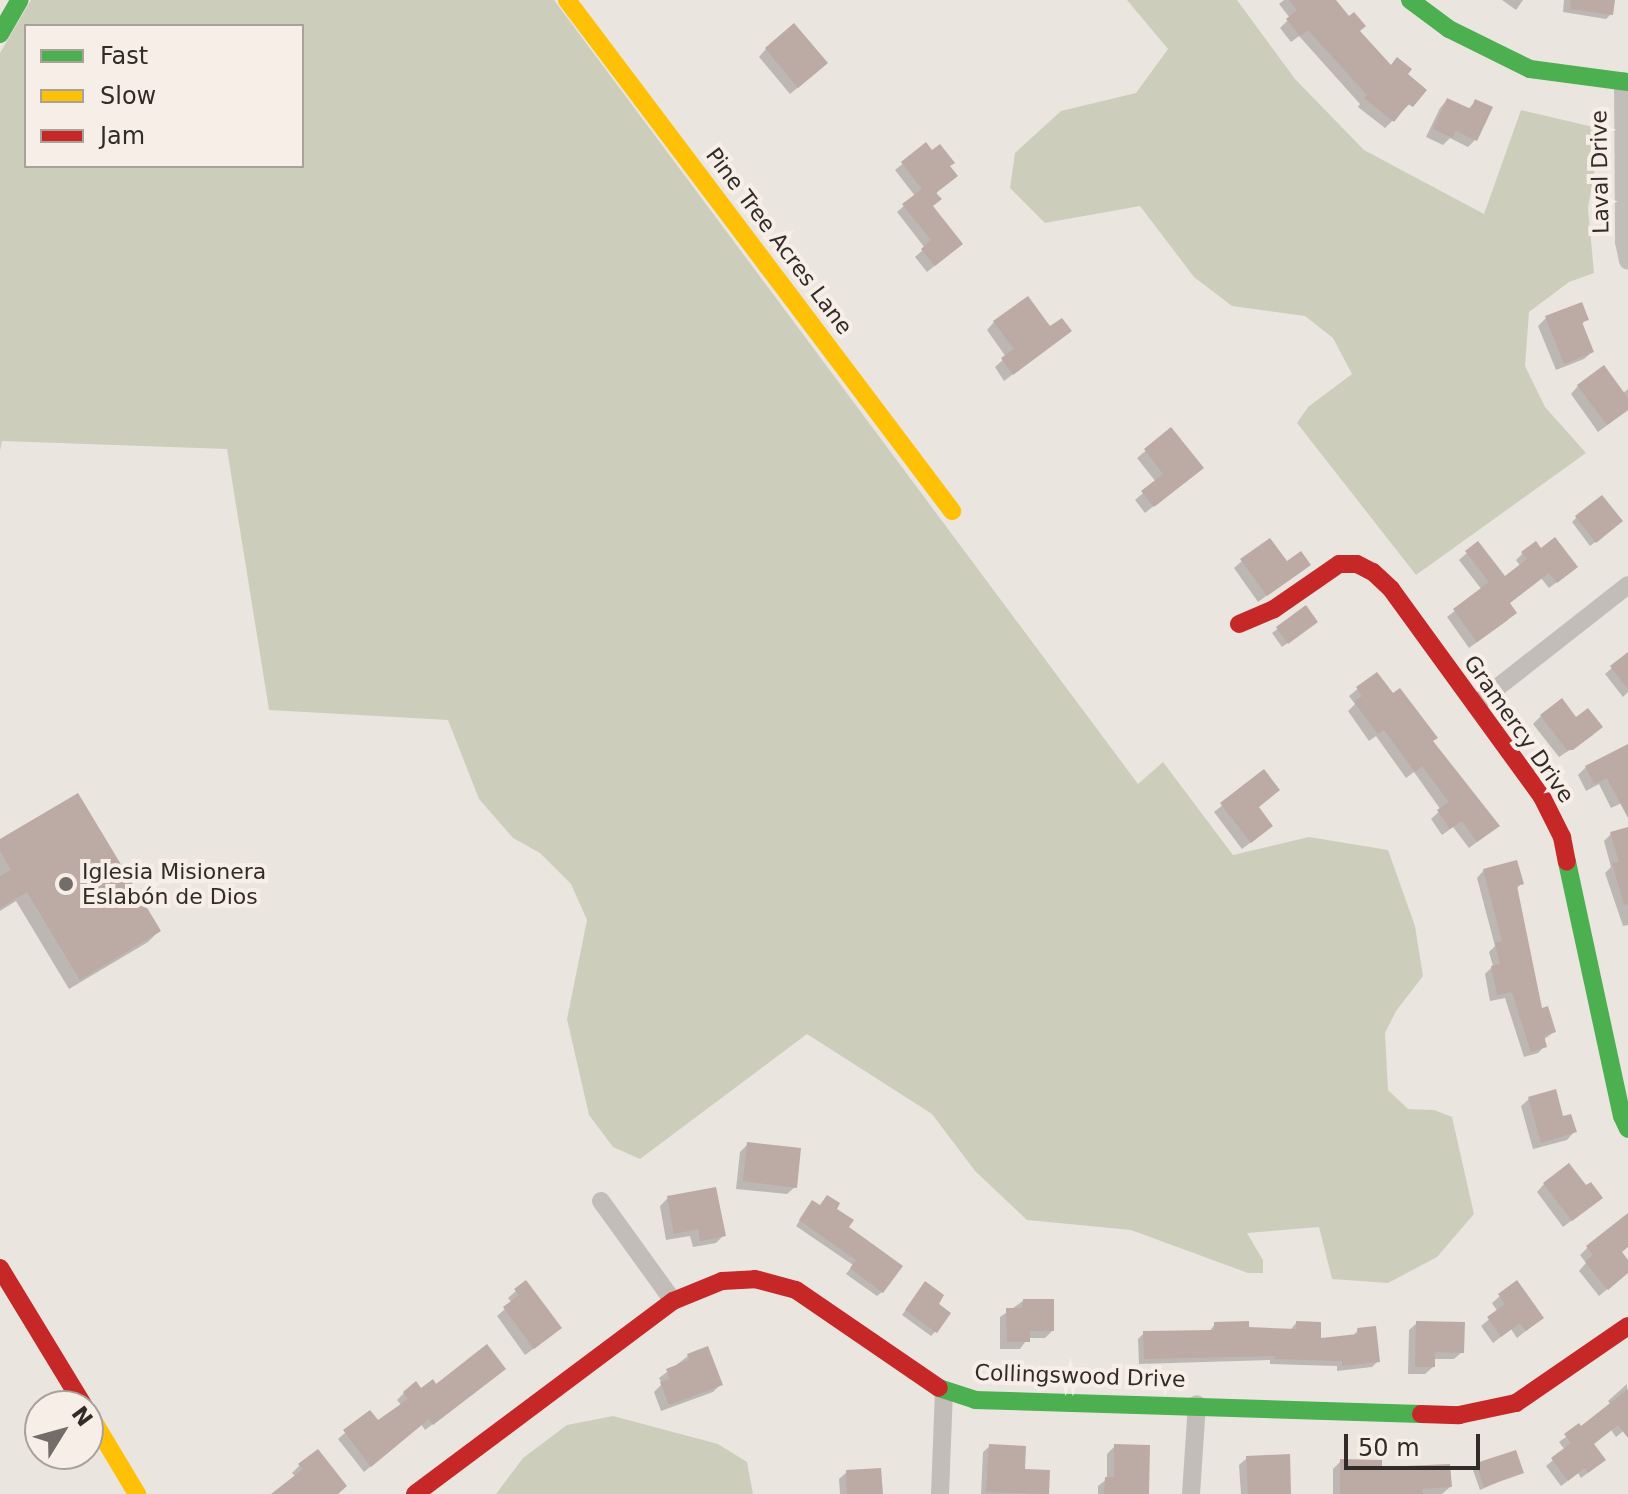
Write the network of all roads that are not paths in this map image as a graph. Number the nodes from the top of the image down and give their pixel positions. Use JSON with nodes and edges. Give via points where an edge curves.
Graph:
{"nodes":[{"id":1,"x":20,"y":0,"type":"edge"},
{"id":2,"x":567,"y":0,"type":"edge"},
{"id":3,"x":1410,"y":0,"type":"edge"},
{"id":4,"x":0,"y":34,"type":"edge"},
{"id":5,"x":1625,"y":82,"type":"edge"},
{"id":6,"x":1628,"y":261,"type":"edge"},
{"id":7,"x":952,"y":511,"type":"dead end"},
{"id":8,"x":1628,"y":585,"type":"edge"},
{"id":9,"x":1239,"y":624,"type":"dead end"},
{"id":10,"x":1475,"y":705,"type":"junction"},
{"id":11,"x":1628,"y":1129,"type":"edge"},
{"id":12,"x":601,"y":1201,"type":"dead end"},
{"id":13,"x":0,"y":1268,"type":"edge"},
{"id":14,"x":673,"y":1301,"type":"junction"},
{"id":15,"x":1628,"y":1326,"type":"edge"},
{"id":16,"x":74,"y":1390,"type":"edge"},
{"id":17,"x":944,"y":1391,"type":"junction"},
{"id":18,"x":1197,"y":1404,"type":"junction"},
{"id":19,"x":104,"y":1439,"type":"edge"},
{"id":20,"x":137,"y":1494,"type":"edge"},
{"id":21,"x":415,"y":1494,"type":"edge"},
{"id":22,"x":940,"y":1494,"type":"edge"},
{"id":23,"x":1191,"y":1494,"type":"edge"}],
"edges":[{"from":1,"to":4,"type":"street"},
{"from":2,"to":7,"type":"street","name":"Pine Tree Acres Lane"},
{"from":3,"to":5,"type":"street","via":[[1449,29],[1530,69]]},
{"from":5,"to":6,"type":"street","name":"Laval Drive"},
{"from":8,"to":10,"type":"street"},
{"from":9,"to":10,"type":"street","name":"Gramercy Drive","via":[[1274,609],[1339,564],[1357,564],[1391,589]]},
{"from":10,"to":11,"type":"street","name":"Gramercy Drive","via":[[1542,797],[1562,837]]},
{"from":12,"to":14,"type":"street"},
{"from":13,"to":16,"type":"street"},
{"from":14,"to":17,"type":"street","name":"Collingswood Drive","via":[[722,1281],[755,1279],[796,1290]]},
{"from":14,"to":21,"type":"street","name":"Collingswood Drive"},
{"from":15,"to":18,"type":"street","name":"Collingswood Drive","via":[[1516,1403],[1459,1415]]},
{"from":17,"to":18,"type":"street","name":"Collingswood Drive","via":[[975,1400]]},
{"from":17,"to":22,"type":"street"},
{"from":18,"to":23,"type":"street"},
{"from":19,"to":20,"type":"street"}]}
